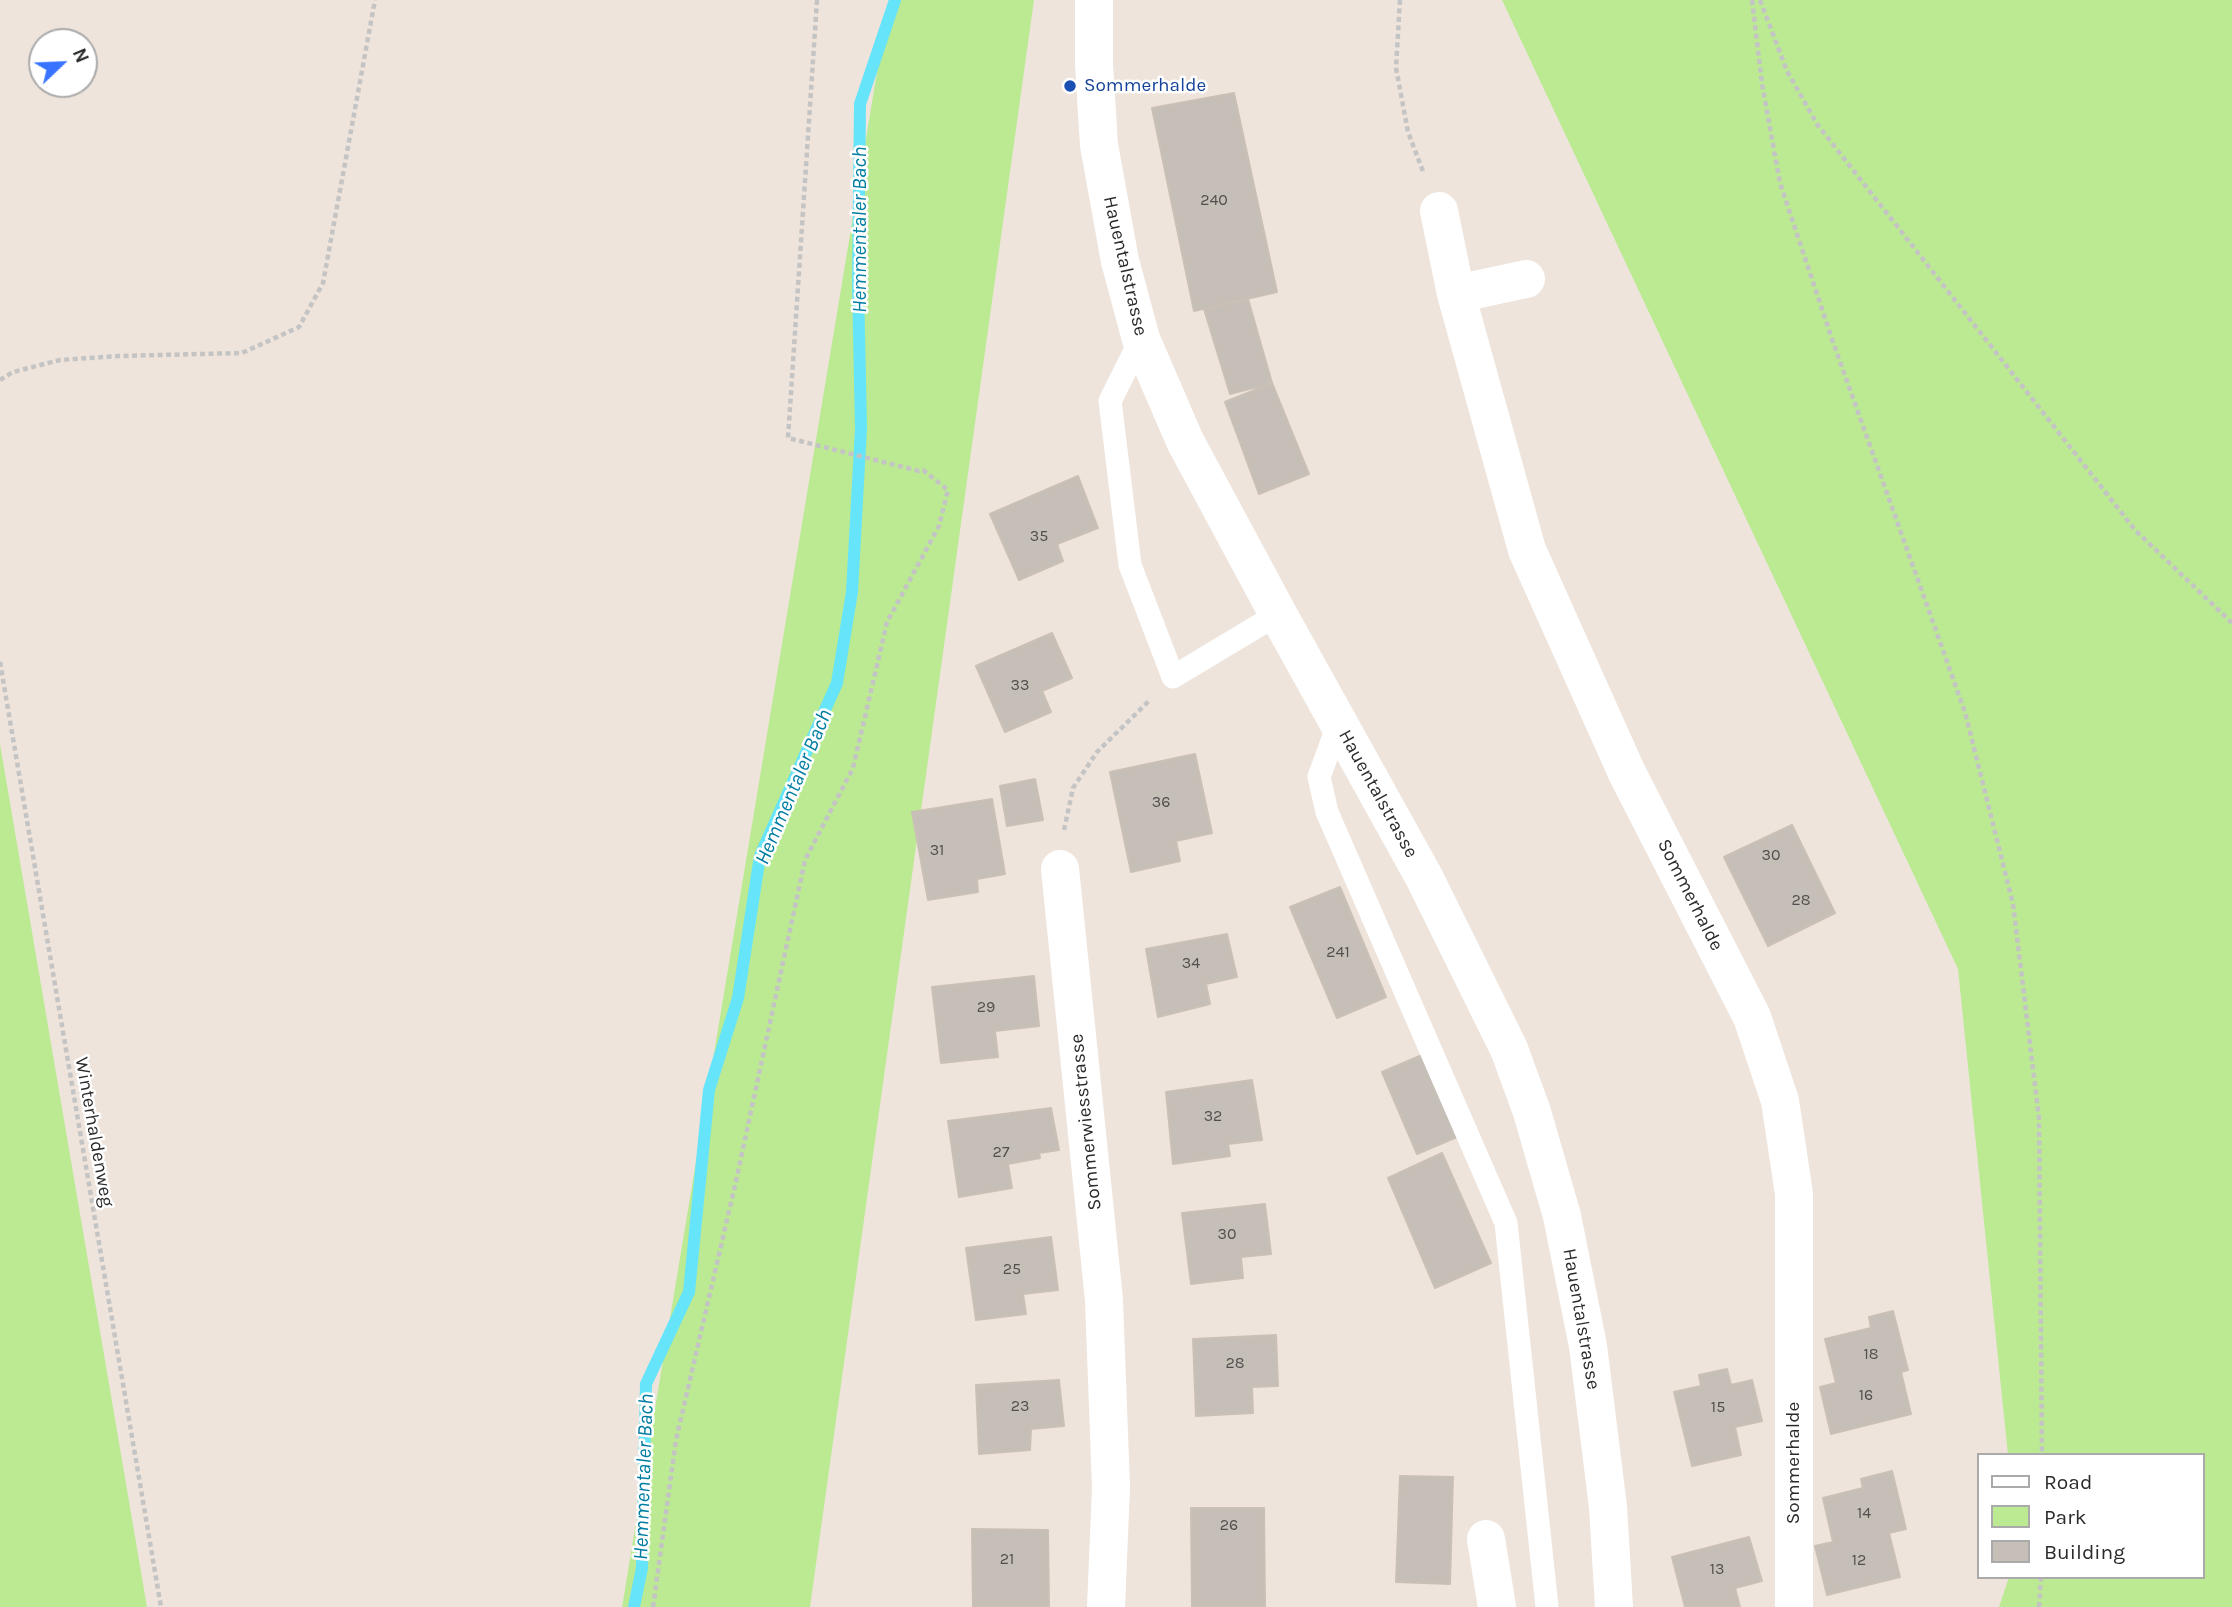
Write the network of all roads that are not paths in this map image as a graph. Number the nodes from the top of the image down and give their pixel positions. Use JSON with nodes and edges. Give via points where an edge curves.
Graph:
{"nodes":[{"id":1,"x":1094,"y":0,"type":"edge"},
{"id":2,"x":1439,"y":211,"type":"road end"},
{"id":3,"x":1526,"y":279,"type":"dead end"},
{"id":4,"x":1457,"y":294,"type":"junction"},
{"id":5,"x":1141,"y":339,"type":"junction"},
{"id":6,"x":1278,"y":614,"type":"junction"},
{"id":7,"x":1338,"y":725,"type":"junction"},
{"id":8,"x":1060,"y":869,"type":"road end"},
{"id":9,"x":1486,"y":1539,"type":"dead end"},
{"id":10,"x":1106,"y":1607,"type":"edge"},
{"id":11,"x":1497,"y":1607,"type":"edge"},
{"id":12,"x":1547,"y":1607,"type":"edge"},
{"id":13,"x":1614,"y":1607,"type":"edge"},
{"id":14,"x":1794,"y":1607,"type":"edge"}],
"edges":[{"from":1,"to":5,"type":"street","name":"Hauentalstrasse","via":[[1099,145],[1120,261]]},
{"from":2,"to":4,"type":"street","name":"Sommerhalde"},
{"from":3,"to":4,"type":"street"},
{"from":4,"to":14,"type":"street","name":"Sommerhalde","via":[[1527,550],[1627,773],[1752,1017],[1780,1101],[1794,1194]]},
{"from":5,"to":6,"type":"street","name":"Hauentalstrasse","via":[[1185,441]]},
{"from":5,"to":6,"type":"lane","via":[[1110,401],[1130,565],[1173,677]]},
{"from":6,"to":7,"type":"street","name":"Hauentalstrasse"},
{"from":7,"to":12,"type":"lane","via":[[1320,777],[1327,812],[1506,1223]]},
{"from":7,"to":13,"type":"street","name":"Hauentalstrasse","via":[[1430,889],[1509,1049],[1532,1112],[1562,1216],[1588,1346],[1608,1507]]},
{"from":8,"to":10,"type":"street","name":"Sommerwiesstrasse","via":[[1104,1300],[1111,1487]]},
{"from":9,"to":11,"type":"street"}]}
